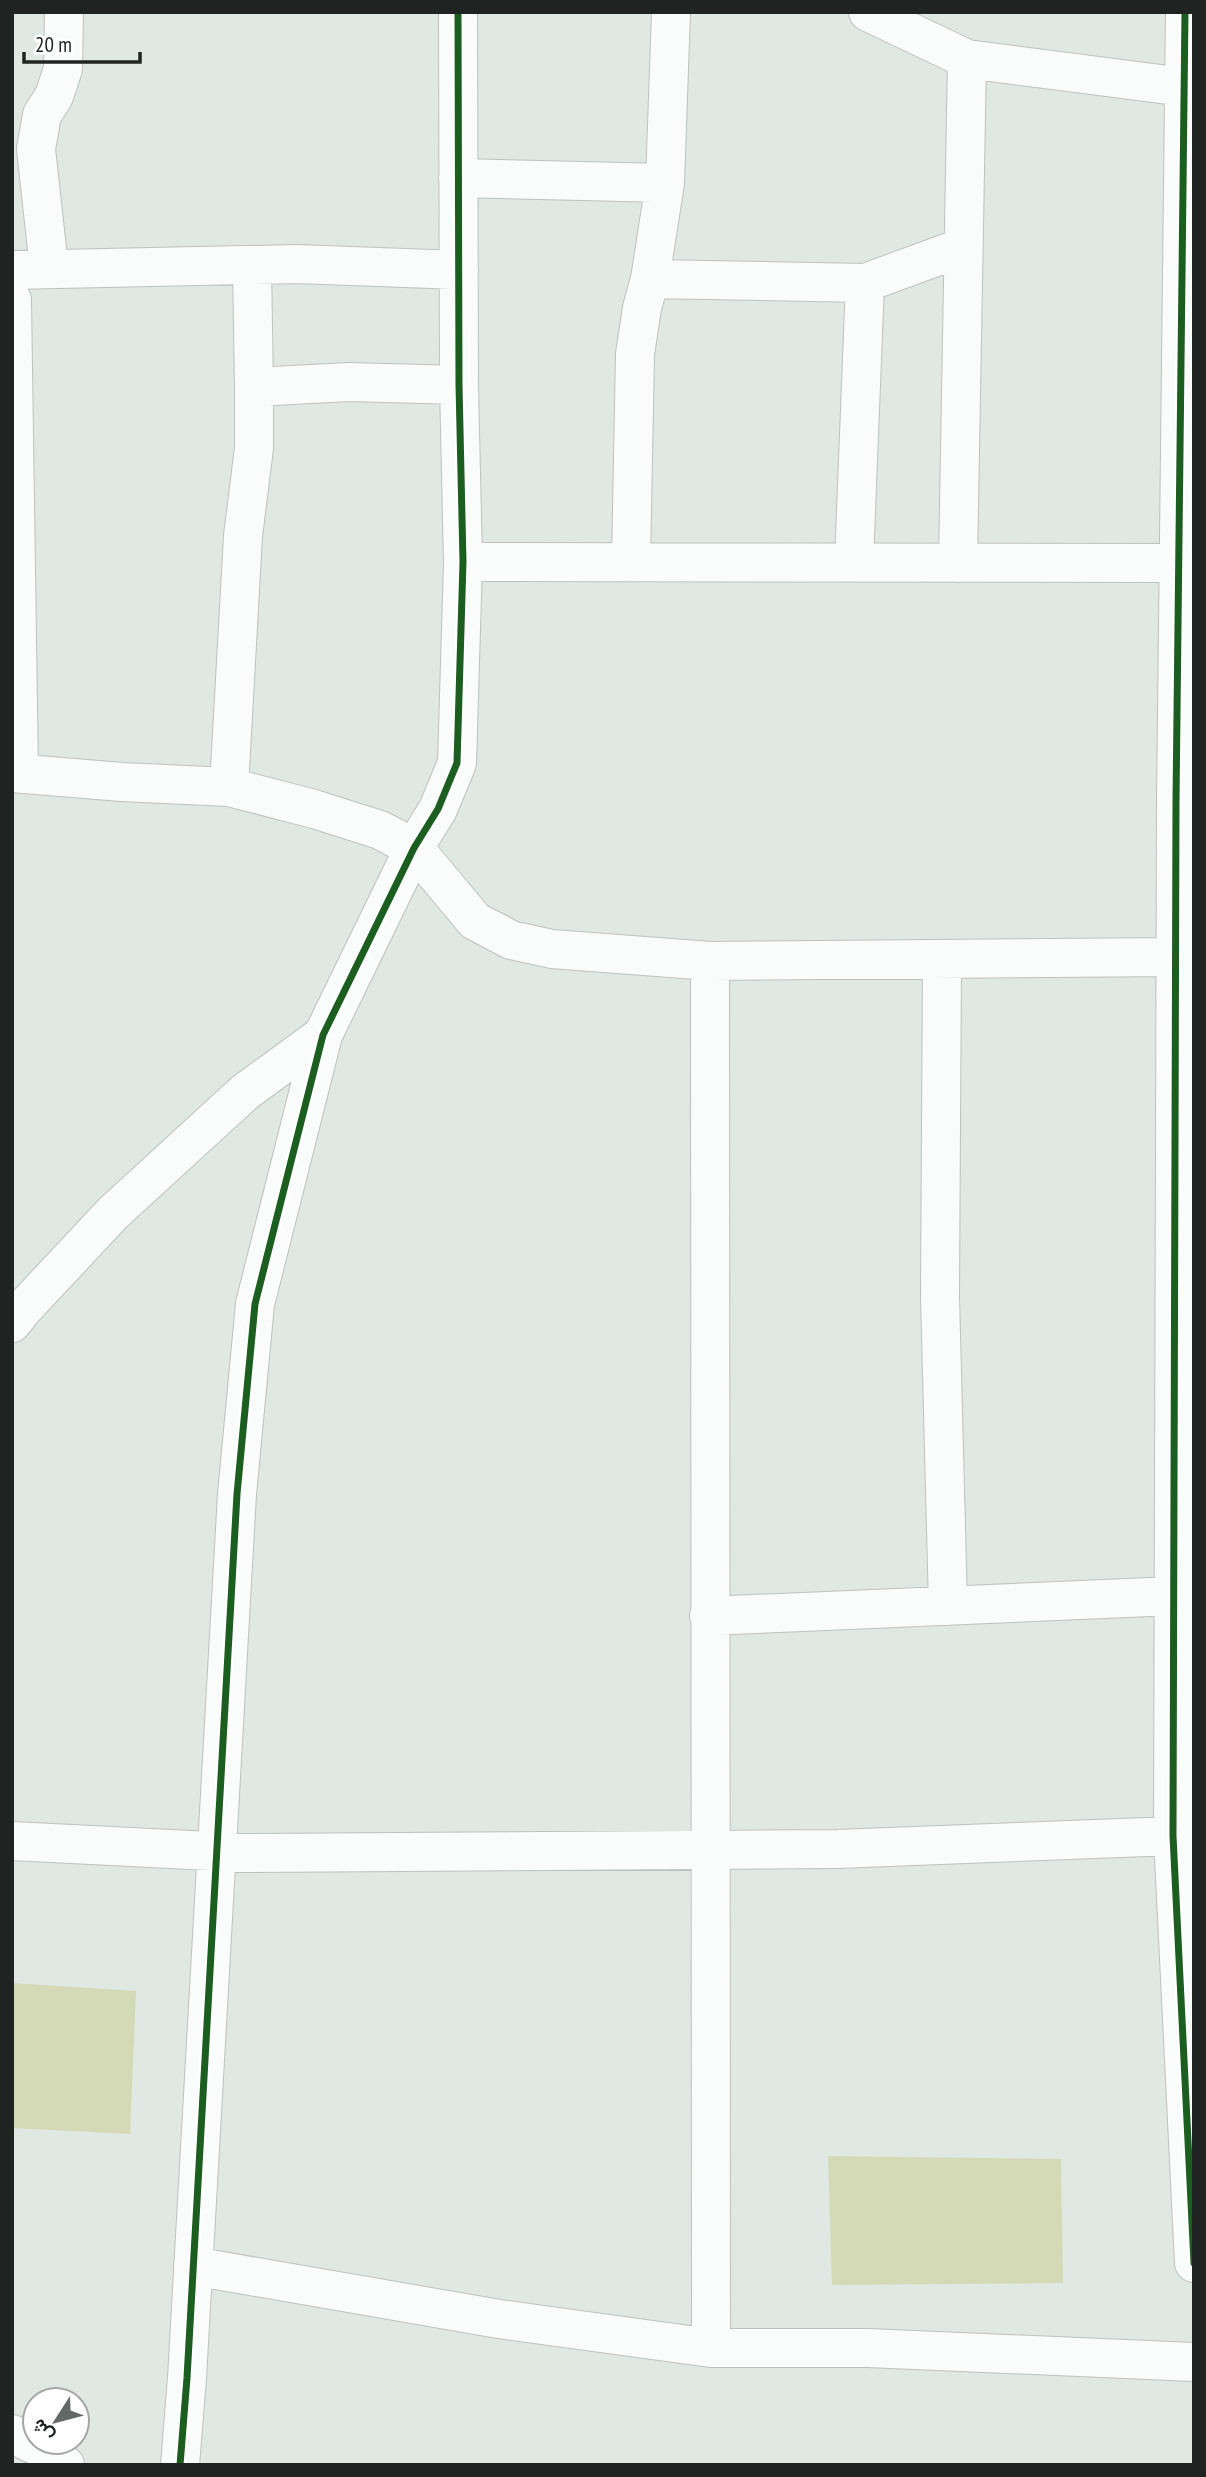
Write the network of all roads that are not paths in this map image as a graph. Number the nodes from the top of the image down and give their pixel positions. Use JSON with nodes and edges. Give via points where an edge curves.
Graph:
{"nodes":[{"id":1,"x":64,"y":12,"type":"edge"},
{"id":2,"x":458,"y":12,"type":"edge"},
{"id":3,"x":671,"y":12,"type":"edge"},
{"id":4,"x":868,"y":12,"type":"edge"},
{"id":5,"x":1185,"y":12,"type":"edge"},
{"id":6,"x":967,"y":59,"type":"junction"},
{"id":7,"x":1184,"y":87,"type":"junction"},
{"id":8,"x":458,"y":178,"type":"junction"},
{"id":9,"x":665,"y":183,"type":"junction"},
{"id":10,"x":963,"y":247,"type":"junction"},
{"id":11,"x":252,"y":266,"type":"junction"},
{"id":12,"x":31,"y":268,"type":"edge"},
{"id":13,"x":458,"y":270,"type":"junction"},
{"id":14,"x":650,"y":279,"type":"junction"},
{"id":15,"x":865,"y":283,"type":"junction"},
{"id":16,"x":12,"y":300,"type":"edge"},
{"id":17,"x":459,"y":385,"type":"junction"},
{"id":18,"x":254,"y":387,"type":"junction"},
{"id":19,"x":463,"y":562,"type":"junction"},
{"id":20,"x":631,"y":562,"type":"junction"},
{"id":21,"x":854,"y":562,"type":"junction"},
{"id":22,"x":958,"y":563,"type":"junction"},
{"id":23,"x":1186,"y":564,"type":"edge"},
{"id":24,"x":15,"y":773,"type":"edge"},
{"id":25,"x":229,"y":787,"type":"junction"},
{"id":26,"x":1185,"y":803,"type":"edge"},
{"id":27,"x":414,"y":848,"type":"junction"},
{"id":28,"x":1175,"y":957,"type":"junction"},
{"id":29,"x":942,"y":959,"type":"junction"},
{"id":30,"x":710,"y":961,"type":"junction"},
{"id":31,"x":323,"y":1035,"type":"junction"},
{"id":32,"x":12,"y":1323,"type":"edge"},
{"id":33,"x":1174,"y":1596,"type":"junction"},
{"id":34,"x":948,"y":1606,"type":"junction"},
{"id":35,"x":709,"y":1616,"type":"junction"},
{"id":36,"x":1183,"y":1837,"type":"edge"},
{"id":37,"x":12,"y":1840,"type":"edge"},
{"id":38,"x":709,"y":1849,"type":"junction"},
{"id":39,"x":216,"y":1852,"type":"junction"},
{"id":40,"x":1194,"y":2263,"type":"edge"},
{"id":41,"x":193,"y":2266,"type":"junction"},
{"id":42,"x":711,"y":2348,"type":"junction"},
{"id":43,"x":1194,"y":2362,"type":"edge"},
{"id":44,"x":180,"y":2465,"type":"edge"}],
"edges":[{"from":1,"to":12,"type":"street","via":[[63,69],[42,115],[36,149]]},
{"from":2,"to":8,"type":"street"},
{"from":3,"to":9,"type":"street"},
{"from":4,"to":6,"type":"street"},
{"from":5,"to":7,"type":"street"},
{"from":6,"to":7,"type":"street"},
{"from":6,"to":10,"type":"street"},
{"from":7,"to":23,"type":"street"},
{"from":8,"to":9,"type":"street"},
{"from":8,"to":13,"type":"street"},
{"from":9,"to":14,"type":"street"},
{"from":10,"to":15,"type":"street"},
{"from":10,"to":22,"type":"street"},
{"from":11,"to":12,"type":"street"},
{"from":11,"to":13,"type":"street"},
{"from":11,"to":18,"type":"street"},
{"from":13,"to":17,"type":"street"},
{"from":14,"to":15,"type":"street"},
{"from":14,"to":20,"type":"street","via":[[635,354]]},
{"from":15,"to":21,"type":"street"},
{"from":16,"to":24,"type":"street"},
{"from":17,"to":18,"type":"street","via":[[349,382]]},
{"from":17,"to":19,"type":"street"},
{"from":18,"to":25,"type":"street","via":[[254,448],[243,536]]},
{"from":19,"to":20,"type":"street"},
{"from":19,"to":27,"type":"street","via":[[457,764],[438,809]]},
{"from":20,"to":21,"type":"street"},
{"from":21,"to":22,"type":"street"},
{"from":22,"to":23,"type":"street"},
{"from":23,"to":26,"type":"street"},
{"from":24,"to":25,"type":"street"},
{"from":25,"to":27,"type":"street","via":[[380,830]]},
{"from":26,"to":28,"type":"street"},
{"from":27,"to":30,"type":"street","via":[[475,921],[511,940],[552,949]]},
{"from":27,"to":31,"type":"street"},
{"from":28,"to":29,"type":"street"},
{"from":28,"to":33,"type":"street"},
{"from":29,"to":30,"type":"street"},
{"from":29,"to":34,"type":"street","via":[[940,1296]]},
{"from":30,"to":35,"type":"street"},
{"from":31,"to":32,"type":"street","via":[[245,1092],[123,1204]]},
{"from":31,"to":39,"type":"street","via":[[254,1304],[237,1494]]},
{"from":33,"to":34,"type":"street"},
{"from":33,"to":36,"type":"street"},
{"from":34,"to":35,"type":"street"},
{"from":35,"to":38,"type":"street"},
{"from":36,"to":38,"type":"street"},
{"from":36,"to":40,"type":"street"},
{"from":37,"to":39,"type":"street"},
{"from":38,"to":39,"type":"street"},
{"from":38,"to":42,"type":"street"},
{"from":39,"to":41,"type":"street"},
{"from":41,"to":42,"type":"street","via":[[499,2319]]},
{"from":41,"to":44,"type":"street"},
{"from":42,"to":43,"type":"street","via":[[868,2348]]}]}
